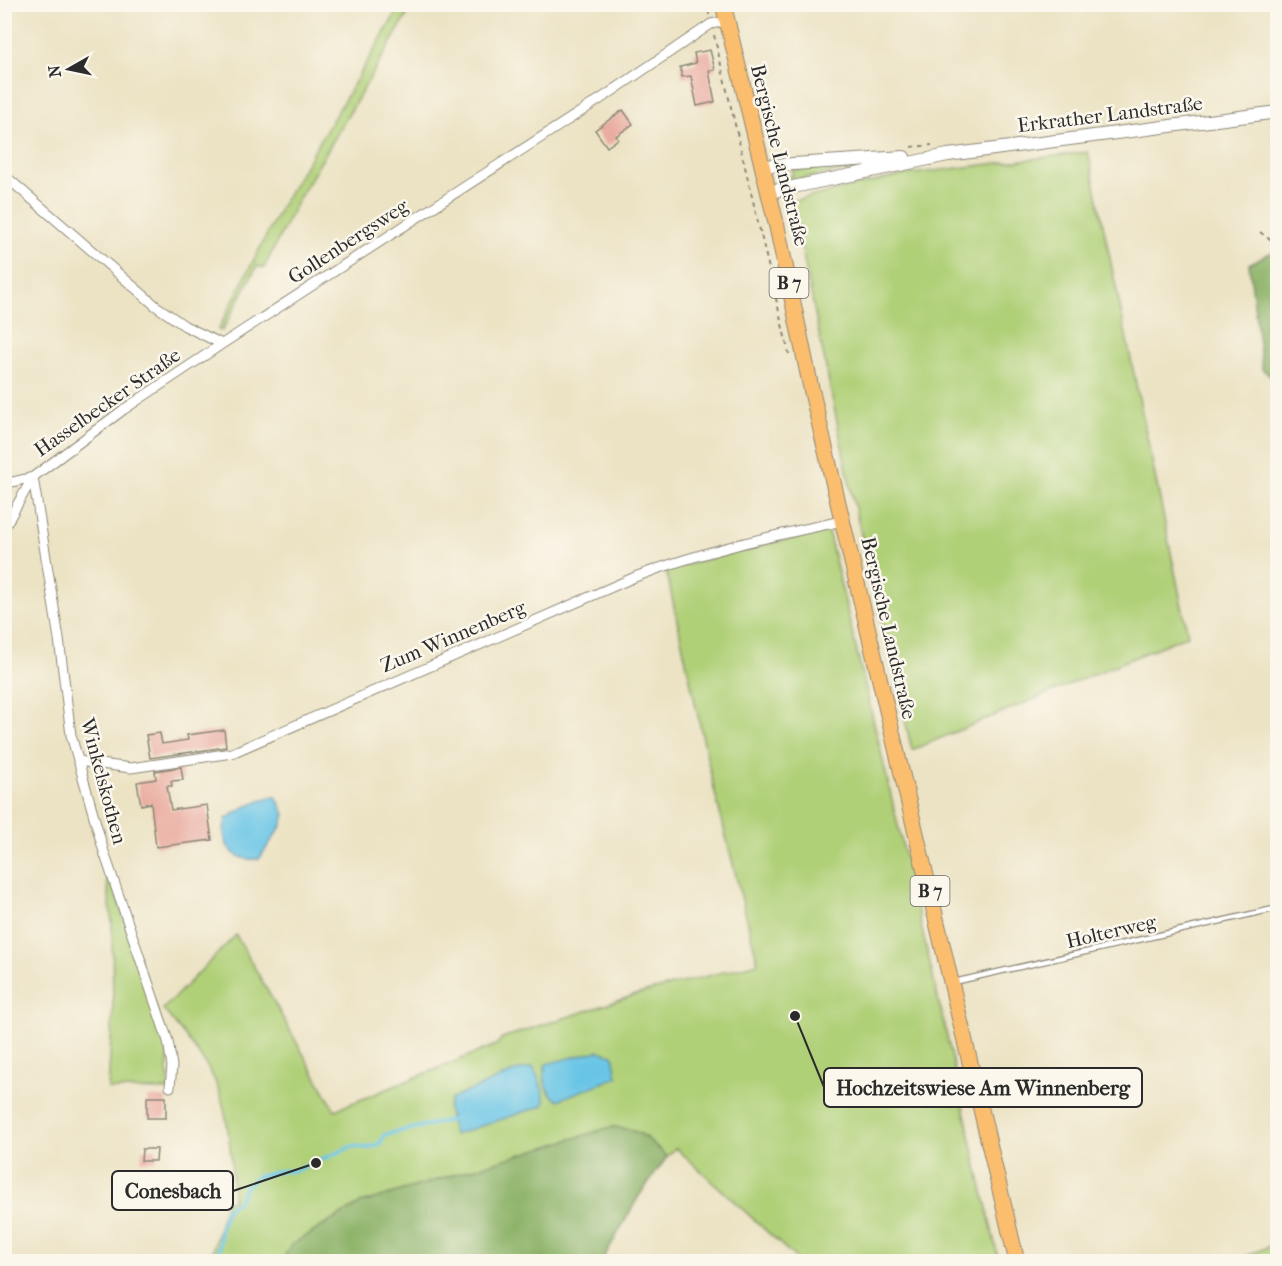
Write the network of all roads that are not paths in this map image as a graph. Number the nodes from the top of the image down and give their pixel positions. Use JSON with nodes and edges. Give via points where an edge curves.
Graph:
{"nodes":[{"id":1,"x":723,"y":4,"type":"edge"},
{"id":2,"x":719,"y":22,"type":"junction"},
{"id":3,"x":1278,"y":112,"type":"edge"},
{"id":4,"x":948,"y":155,"type":"junction"},
{"id":5,"x":762,"y":166,"type":"junction"},
{"id":6,"x":4,"y":175,"type":"edge"},
{"id":7,"x":769,"y":192,"type":"junction"},
{"id":8,"x":222,"y":344,"type":"junction"},
{"id":9,"x":33,"y":477,"type":"junction"},
{"id":10,"x":4,"y":484,"type":"edge"},
{"id":11,"x":842,"y":521,"type":"junction"},
{"id":12,"x":4,"y":528,"type":"edge"},
{"id":13,"x":78,"y":761,"type":"junction"},
{"id":14,"x":1278,"y":908,"type":"edge"},
{"id":15,"x":951,"y":983,"type":"junction"},
{"id":16,"x":170,"y":1087,"type":"dead end"},
{"id":17,"x":1017,"y":1262,"type":"edge"}],
"edges":[{"from":1,"to":2,"type":"main road","name":"Bergische Landstraße","number":"B 7"},
{"from":2,"to":5,"type":"main road","name":"Bergische Landstraße","number":"B 7"},
{"from":2,"to":8,"type":"street","name":"Gollenbergsweg"},
{"from":3,"to":4,"type":"street","name":"Erkrather Landstraße"},
{"from":4,"to":5,"type":"street","name":"Erkrather Landstraße"},
{"from":4,"to":7,"type":"street","name":"Erkrather Landstraße"},
{"from":5,"to":7,"type":"main road","name":"Bergische Landstraße","number":"B 7"},
{"from":6,"to":8,"type":"street","via":[[156,306]]},
{"from":7,"to":11,"type":"main road","name":"Bergische Landstraße","number":"B 7"},
{"from":8,"to":9,"type":"street","name":"Hasselbecker Straße"},
{"from":9,"to":10,"type":"street"},
{"from":9,"to":12,"type":"street","name":"Hasselbecker Straße"},
{"from":9,"to":13,"type":"street","name":"Winkelskothen","via":[[70,735]]},
{"from":11,"to":13,"type":"street","name":"Zum Winnenberg","via":[[759,539],[645,573],[232,753],[131,768]]},
{"from":11,"to":15,"type":"main road","name":"Bergische Landstraße","number":"B 7"},
{"from":13,"to":16,"type":"street","name":"Winkelskothen","via":[[104,852],[168,1041]]},
{"from":14,"to":15,"type":"lane","name":"Holterweg"},
{"from":15,"to":17,"type":"main road","name":"Bergische Landstraße","number":"B 7"}]}
